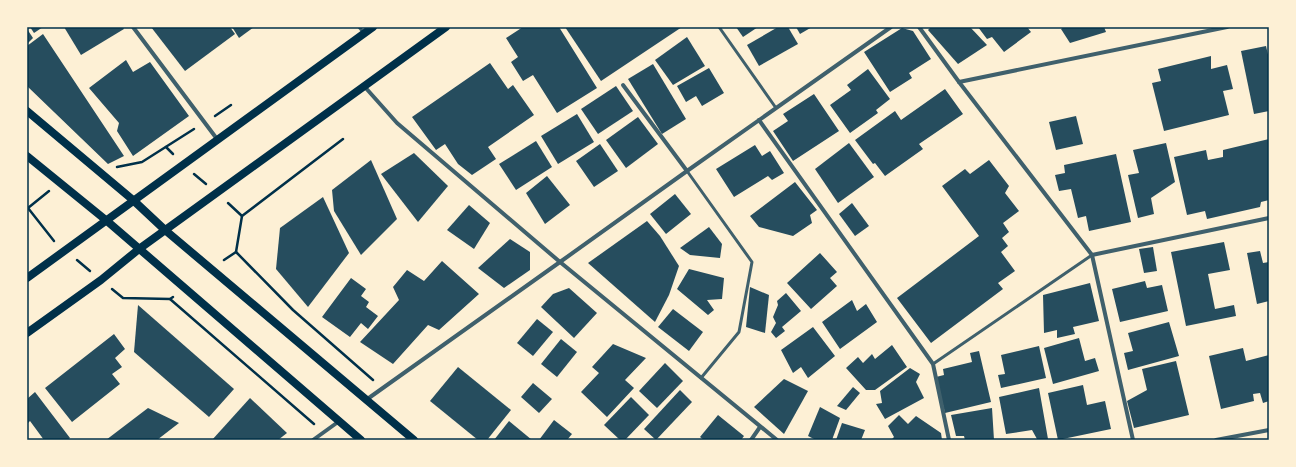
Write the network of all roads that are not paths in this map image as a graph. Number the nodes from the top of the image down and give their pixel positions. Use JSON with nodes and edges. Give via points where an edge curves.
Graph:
{"nodes":[{"id":1,"x":133,"y":27,"type":"edge"},
{"id":2,"x":373,"y":27,"type":"edge"},
{"id":3,"x":446,"y":27,"type":"edge"},
{"id":4,"x":719,"y":27,"type":"edge"},
{"id":5,"x":891,"y":27,"type":"edge"},
{"id":6,"x":920,"y":27,"type":"edge"},
{"id":7,"x":1227,"y":27,"type":"edge"},
{"id":8,"x":1202,"y":29,"type":"edge"},
{"id":9,"x":361,"y":30,"type":"edge"},
{"id":10,"x":959,"y":82,"type":"junction"},
{"id":11,"x":623,"y":85,"type":"dead end"},
{"id":12,"x":364,"y":86,"type":"junction"},
{"id":13,"x":776,"y":108,"type":"junction"},
{"id":14,"x":27,"y":111,"type":"edge"},
{"id":15,"x":759,"y":120,"type":"junction"},
{"id":16,"x":217,"y":140,"type":"junction"},
{"id":17,"x":27,"y":156,"type":"edge"},
{"id":18,"x":686,"y":171,"type":"junction"},
{"id":19,"x":133,"y":200,"type":"junction"},
{"id":20,"x":1269,"y":218,"type":"edge"},
{"id":21,"x":107,"y":221,"type":"junction"},
{"id":22,"x":165,"y":230,"type":"junction"},
{"id":23,"x":139,"y":249,"type":"junction"},
{"id":24,"x":1092,"y":255,"type":"junction"},
{"id":25,"x":560,"y":262,"type":"junction"},
{"id":26,"x":27,"y":278,"type":"edge"},
{"id":27,"x":27,"y":333,"type":"edge"},
{"id":28,"x":933,"y":364,"type":"junction"},
{"id":29,"x":701,"y":378,"type":"junction"},
{"id":30,"x":366,"y":400,"type":"junction"},
{"id":31,"x":338,"y":422,"type":"junction"},
{"id":32,"x":760,"y":426,"type":"junction"},
{"id":33,"x":1269,"y":430,"type":"edge"},
{"id":34,"x":314,"y":440,"type":"edge"},
{"id":35,"x":360,"y":440,"type":"edge"},
{"id":36,"x":414,"y":440,"type":"edge"},
{"id":37,"x":751,"y":440,"type":"edge"},
{"id":38,"x":777,"y":440,"type":"edge"},
{"id":39,"x":949,"y":440,"type":"edge"},
{"id":40,"x":1133,"y":440,"type":"edge"},
{"id":41,"x":1216,"y":440,"type":"edge"}],
"edges":[{"from":1,"to":16,"type":"street"},
{"from":2,"to":9,"type":"main road"},
{"from":3,"to":12,"type":"main road"},
{"from":4,"to":13,"type":"lane"},
{"from":5,"to":13,"type":"street"},
{"from":6,"to":10,"type":"street"},
{"from":7,"to":8,"type":"street"},
{"from":8,"to":10,"type":"street"},
{"from":9,"to":16,"type":"main road"},
{"from":10,"to":24,"type":"street"},
{"from":11,"to":18,"type":"street"},
{"from":12,"to":22,"type":"main road"},
{"from":12,"to":25,"type":"street","via":[[397,123]]},
{"from":13,"to":15,"type":"street"},
{"from":14,"to":19,"type":"main road"},
{"from":15,"to":18,"type":"street"},
{"from":15,"to":28,"type":"street"},
{"from":16,"to":19,"type":"main road"},
{"from":17,"to":21,"type":"main road"},
{"from":18,"to":25,"type":"street"},
{"from":18,"to":29,"type":"lane","via":[[752,262],[739,332]]},
{"from":19,"to":21,"type":"main road"},
{"from":19,"to":22,"type":"main road"},
{"from":20,"to":24,"type":"street"},
{"from":21,"to":23,"type":"main road"},
{"from":21,"to":26,"type":"main road"},
{"from":22,"to":23,"type":"main road"},
{"from":22,"to":30,"type":"main road"},
{"from":23,"to":27,"type":"main road"},
{"from":23,"to":31,"type":"main road"},
{"from":24,"to":28,"type":"lane"},
{"from":24,"to":40,"type":"street"},
{"from":25,"to":29,"type":"street"},
{"from":25,"to":30,"type":"street"},
{"from":28,"to":39,"type":"street"},
{"from":29,"to":32,"type":"street"},
{"from":30,"to":36,"type":"main road"},
{"from":31,"to":34,"type":"street"},
{"from":31,"to":35,"type":"main road"},
{"from":32,"to":37,"type":"street"},
{"from":32,"to":38,"type":"street"},
{"from":33,"to":41,"type":"street"}]}
